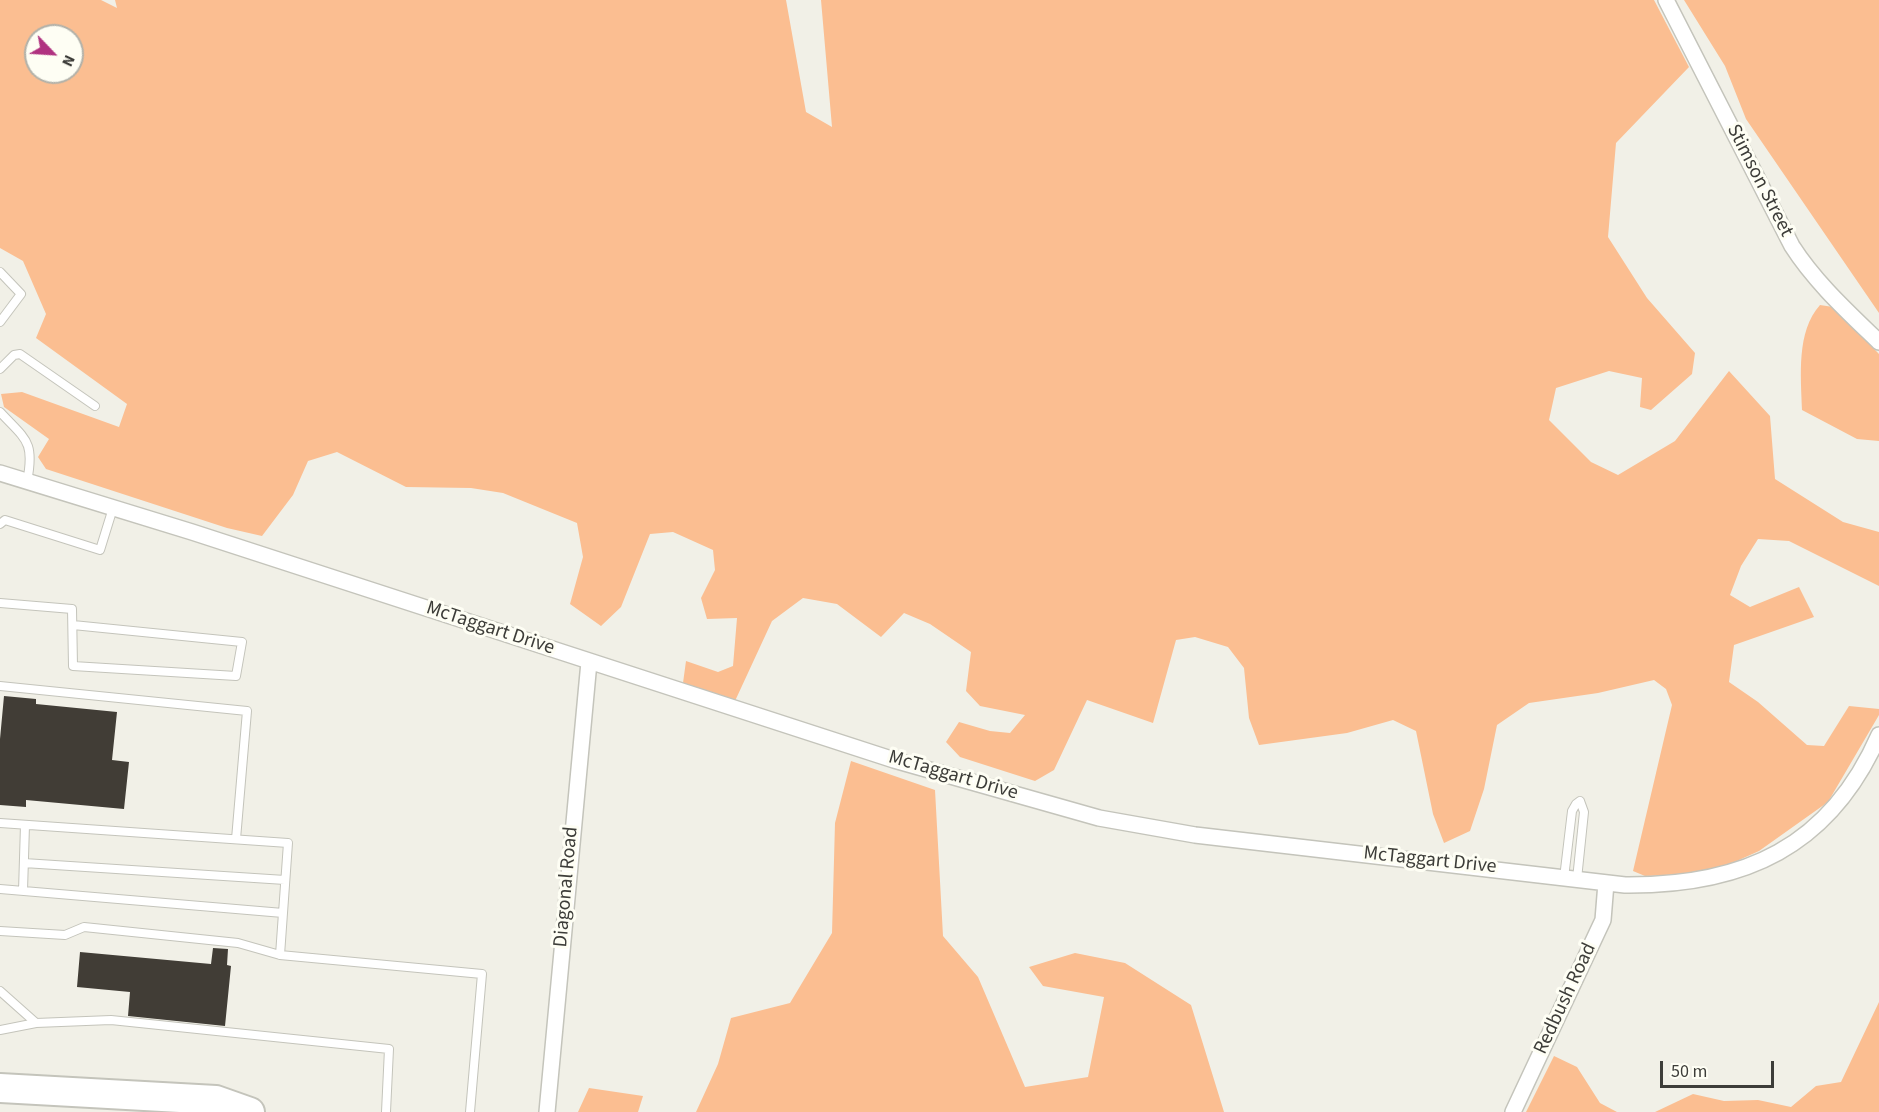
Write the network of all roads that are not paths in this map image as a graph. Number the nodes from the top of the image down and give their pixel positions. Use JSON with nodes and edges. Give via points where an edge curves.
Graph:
{"nodes":[{"id":1,"x":1666,"y":0,"type":"edge"},
{"id":2,"x":0,"y":272,"type":"edge"},
{"id":3,"x":0,"y":322,"type":"edge"},
{"id":4,"x":1879,"y":342,"type":"edge"},
{"id":5,"x":0,"y":369,"type":"edge"},
{"id":6,"x":95,"y":406,"type":"dead end"},
{"id":7,"x":0,"y":412,"type":"edge"},
{"id":8,"x":0,"y":473,"type":"edge"},
{"id":9,"x":27,"y":482,"type":"junction"},
{"id":10,"x":113,"y":508,"type":"junction"},
{"id":11,"x":0,"y":524,"type":"edge"},
{"id":12,"x":0,"y":603,"type":"edge"},
{"id":13,"x":73,"y":625,"type":"junction"},
{"id":14,"x":589,"y":662,"type":"junction"},
{"id":15,"x":0,"y":686,"type":"edge"},
{"id":16,"x":1879,"y":735,"type":"edge"},
{"id":17,"x":0,"y":823,"type":"edge"},
{"id":18,"x":25,"y":825,"type":"junction"},
{"id":19,"x":237,"y":839,"type":"junction"},
{"id":20,"x":24,"y":863,"type":"junction"},
{"id":21,"x":1570,"y":878,"type":"junction"},
{"id":22,"x":285,"y":880,"type":"junction"},
{"id":23,"x":1606,"y":883,"type":"junction"},
{"id":24,"x":0,"y":890,"type":"edge"},
{"id":25,"x":23,"y":891,"type":"junction"},
{"id":26,"x":283,"y":913,"type":"junction"},
{"id":27,"x":0,"y":931,"type":"edge"},
{"id":28,"x":280,"y":955,"type":"junction"},
{"id":29,"x":0,"y":991,"type":"edge"},
{"id":30,"x":36,"y":1023,"type":"junction"},
{"id":31,"x":0,"y":1029,"type":"edge"},
{"id":32,"x":0,"y":1089,"type":"edge"},
{"id":33,"x":0,"y":1107,"type":"edge"},
{"id":34,"x":102,"y":1112,"type":"edge"},
{"id":35,"x":250,"y":1112,"type":"edge"},
{"id":36,"x":386,"y":1112,"type":"edge"},
{"id":37,"x":470,"y":1112,"type":"edge"},
{"id":38,"x":547,"y":1112,"type":"edge"},
{"id":39,"x":1513,"y":1112,"type":"edge"}],
"edges":[{"from":1,"to":4,"type":"street","name":"Stimson Street","via":[[1792,246],[1842,307]]},
{"from":2,"to":3,"type":"lane","via":[[21,294]]},
{"from":5,"to":6,"type":"lane","via":[[20,354]]},
{"from":7,"to":9,"type":"lane","via":[[29,444],[32,460]]},
{"from":8,"to":9,"type":"street","name":"McTaggart Drive"},
{"from":9,"to":10,"type":"street","name":"McTaggart Drive"},
{"from":10,"to":11,"type":"lane","via":[[100,550],[5,520]]},
{"from":10,"to":14,"type":"street","name":"McTaggart Drive"},
{"from":12,"to":13,"type":"lane","via":[[72,609]]},
{"from":13,"to":13,"type":"lane","via":[[73,666],[236,676],[242,642]]},
{"from":14,"to":21,"type":"street","name":"McTaggart Drive","via":[[894,760],[1117,822],[1195,835]]},
{"from":14,"to":38,"type":"street","name":"Diagonal Road"},
{"from":15,"to":19,"type":"lane","via":[[247,711]]},
{"from":16,"to":23,"type":"street","name":"McTaggart Drive","via":[[1862,769],[1823,820],[1780,854],[1748,868],[1696,881]]},
{"from":17,"to":18,"type":"lane"},
{"from":18,"to":19,"type":"lane"},
{"from":18,"to":20,"type":"lane"},
{"from":19,"to":22,"type":"lane","via":[[288,843]]},
{"from":20,"to":22,"type":"lane"},
{"from":20,"to":25,"type":"lane"},
{"from":21,"to":21,"type":"lane","via":[[1572,811],[1580,801],[1584,812]]},
{"from":21,"to":23,"type":"street","name":"McTaggart Drive"},
{"from":22,"to":26,"type":"lane"},
{"from":23,"to":39,"type":"street","name":"Redbush Road","via":[[1603,920]]},
{"from":24,"to":25,"type":"lane"},
{"from":25,"to":26,"type":"lane"},
{"from":26,"to":28,"type":"lane"},
{"from":27,"to":28,"type":"lane","via":[[65,935],[84,927],[238,943]]},
{"from":28,"to":37,"type":"lane","via":[[482,974]]},
{"from":29,"to":30,"type":"lane"},
{"from":30,"to":31,"type":"lane"},
{"from":30,"to":36,"type":"lane","via":[[111,1020],[389,1049]]},
{"from":32,"to":35,"type":"highway","via":[[216,1100]]},
{"from":33,"to":34,"type":"highway"}]}
